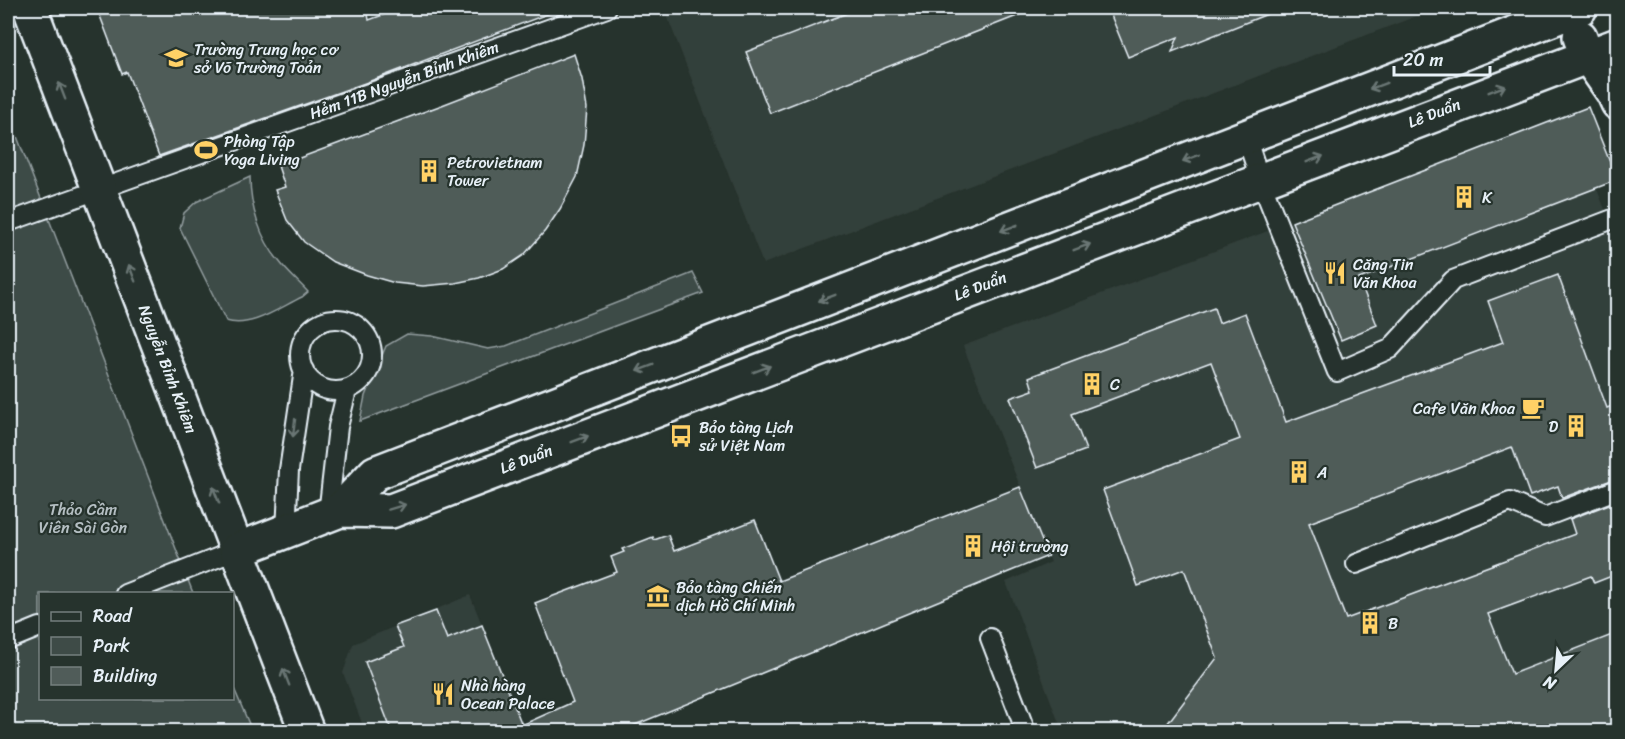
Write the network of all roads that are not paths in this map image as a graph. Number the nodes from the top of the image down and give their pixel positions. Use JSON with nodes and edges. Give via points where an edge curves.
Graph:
{"nodes":[{"id":1,"x":30,"y":8,"type":"edge"},
{"id":2,"x":607,"y":8,"type":"edge"},
{"id":3,"x":1573,"y":9,"type":"edge"},
{"id":4,"x":1617,"y":45,"type":"edge"},
{"id":5,"x":1587,"y":56,"type":"junction"},
{"id":6,"x":1617,"y":103,"type":"edge"},
{"id":7,"x":1246,"y":137,"type":"junction"},
{"id":8,"x":1260,"y":180,"type":"junction"},
{"id":9,"x":99,"y":188,"type":"junction"},
{"id":10,"x":1617,"y":218,"type":"edge"},
{"id":11,"x":8,"y":222,"type":"edge"},
{"id":12,"x":934,"y":257,"type":"junction"},
{"id":13,"x":949,"y":298,"type":"junction"},
{"id":14,"x":304,"y":370,"type":"junction"},
{"id":15,"x":347,"y":390,"type":"junction"},
{"id":16,"x":1617,"y":489,"type":"edge"},
{"id":17,"x":334,"y":512,"type":"junction"},
{"id":18,"x":286,"y":531,"type":"junction"},
{"id":19,"x":237,"y":550,"type":"junction"},
{"id":20,"x":1356,"y":564,"type":"dead end"},
{"id":21,"x":130,"y":592,"type":"edge"},
{"id":22,"x":39,"y":627,"type":"edge"},
{"id":23,"x":990,"y":638,"type":"dead end"},
{"id":24,"x":8,"y":640,"type":"edge"},
{"id":25,"x":307,"y":732,"type":"edge"},
{"id":26,"x":1026,"y":732,"type":"edge"}],
"edges":[{"from":9,"to":1,"type":"main road","name":"Nguyễn Bỉnh Khiêm","one_way":true},
{"from":2,"to":9,"type":"lane","name":"Hẻm 11B Nguyễn Bỉnh Khiêm"},
{"from":3,"to":5,"type":"main road"},
{"from":3,"to":7,"type":"main road","name":"Lê Duẩn","one_way":true},
{"from":4,"to":5,"type":"main road","name":"Lê Duẩn"},
{"from":5,"to":6,"type":"main road"},
{"from":8,"to":5,"type":"main road","name":"Lê Duẩn","one_way":true},
{"from":7,"to":8,"type":"lane"},
{"from":7,"to":12,"type":"main road","name":"Lê Duẩn","one_way":true},
{"from":8,"to":10,"type":"lane","via":[[1337,372],[1390,349],[1454,280]]},
{"from":13,"to":8,"type":"main road","name":"Lê Duẩn","one_way":true},
{"from":9,"to":11,"type":"lane","name":"Hẻm 11B Nguyễn Bỉnh Khiêm"},
{"from":19,"to":9,"type":"main road","name":"Nguyễn Bỉnh Khiêm","one_way":true},
{"from":12,"to":13,"type":"main road"},
{"from":12,"to":17,"type":"main road","name":"Lê Duẩn","one_way":true,"via":[[375,473]]},
{"from":17,"to":13,"type":"main road","name":"Lê Duẩn","one_way":true,"via":[[391,511]]},
{"from":14,"to":15,"type":"lane","via":[[322,388]]},
{"from":14,"to":15,"type":"lane","via":[[300,358],[306,334],[326,320],[339,318],[351,322],[369,339],[372,363],[367,375]]},
{"from":14,"to":18,"type":"lane","one_way":true,"via":[[295,422]]},
{"from":15,"to":17,"type":"lane","via":[[338,427]]},
{"from":16,"to":20,"type":"lane","via":[[1545,517],[1510,502]]},
{"from":17,"to":18,"type":"main road","name":"Lê Duẩn"},
{"from":18,"to":19,"type":"main road","name":"Lê Duẩn"},
{"from":19,"to":21,"type":"lane"},
{"from":25,"to":19,"type":"main road","name":"Nguyễn Bỉnh Khiêm","one_way":true},
{"from":22,"to":24,"type":"lane"},
{"from":23,"to":26,"type":"lane"}]}
